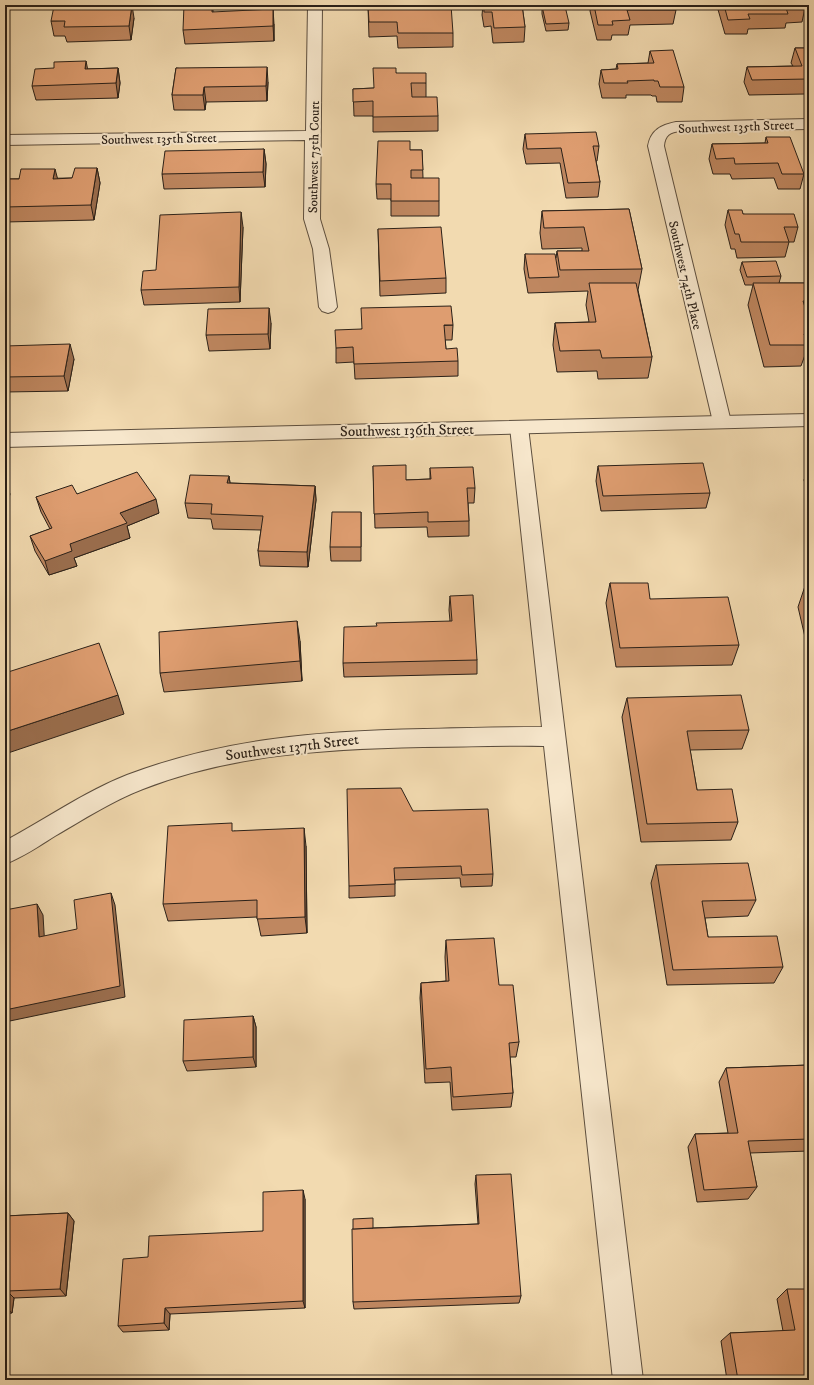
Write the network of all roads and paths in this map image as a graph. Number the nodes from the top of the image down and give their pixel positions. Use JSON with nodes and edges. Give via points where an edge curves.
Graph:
{"nodes":[{"id":1,"x":315,"y":5,"type":"edge"},
{"id":2,"x":809,"y":124,"type":"edge"},
{"id":3,"x":664,"y":130,"type":"joint"},
{"id":4,"x":313,"y":135,"type":"junction"},
{"id":5,"x":5,"y":140,"type":"edge"},
{"id":6,"x":328,"y":307,"type":"dead end"},
{"id":7,"x":809,"y":420,"type":"edge"},
{"id":8,"x":722,"y":422,"type":"junction"},
{"id":9,"x":519,"y":427,"type":"junction"},
{"id":10,"x":5,"y":440,"type":"edge"},
{"id":11,"x":554,"y":737,"type":"junction"},
{"id":12,"x":5,"y":853,"type":"edge"},
{"id":13,"x":628,"y":1380,"type":"edge"}],
"edges":[{"from":1,"to":4,"type":"street","name":"Southwest 75th Court"},
{"from":2,"to":3,"type":"street","name":"Southwest 135th Street","via":[[687,126]]},
{"from":3,"to":8,"type":"street","name":"Southwest 74th Place","via":[[656,139],[656,146]]},
{"from":4,"to":5,"type":"street","name":"Southwest 135th Street"},
{"from":4,"to":6,"type":"street","name":"Southwest 75th Court","via":[[312,219],[321,249]]},
{"from":7,"to":8,"type":"street","name":"Southwest 136th Street"},
{"from":8,"to":9,"type":"street","name":"Southwest 136th Street"},
{"from":9,"to":10,"type":"street","name":"Southwest 136th Street"},
{"from":9,"to":11,"type":"street"},
{"from":11,"to":12,"type":"street","name":"Southwest 137th Street","via":[[368,739],[249,749],[208,758],[110,793]]},
{"from":11,"to":13,"type":"street"}]}
